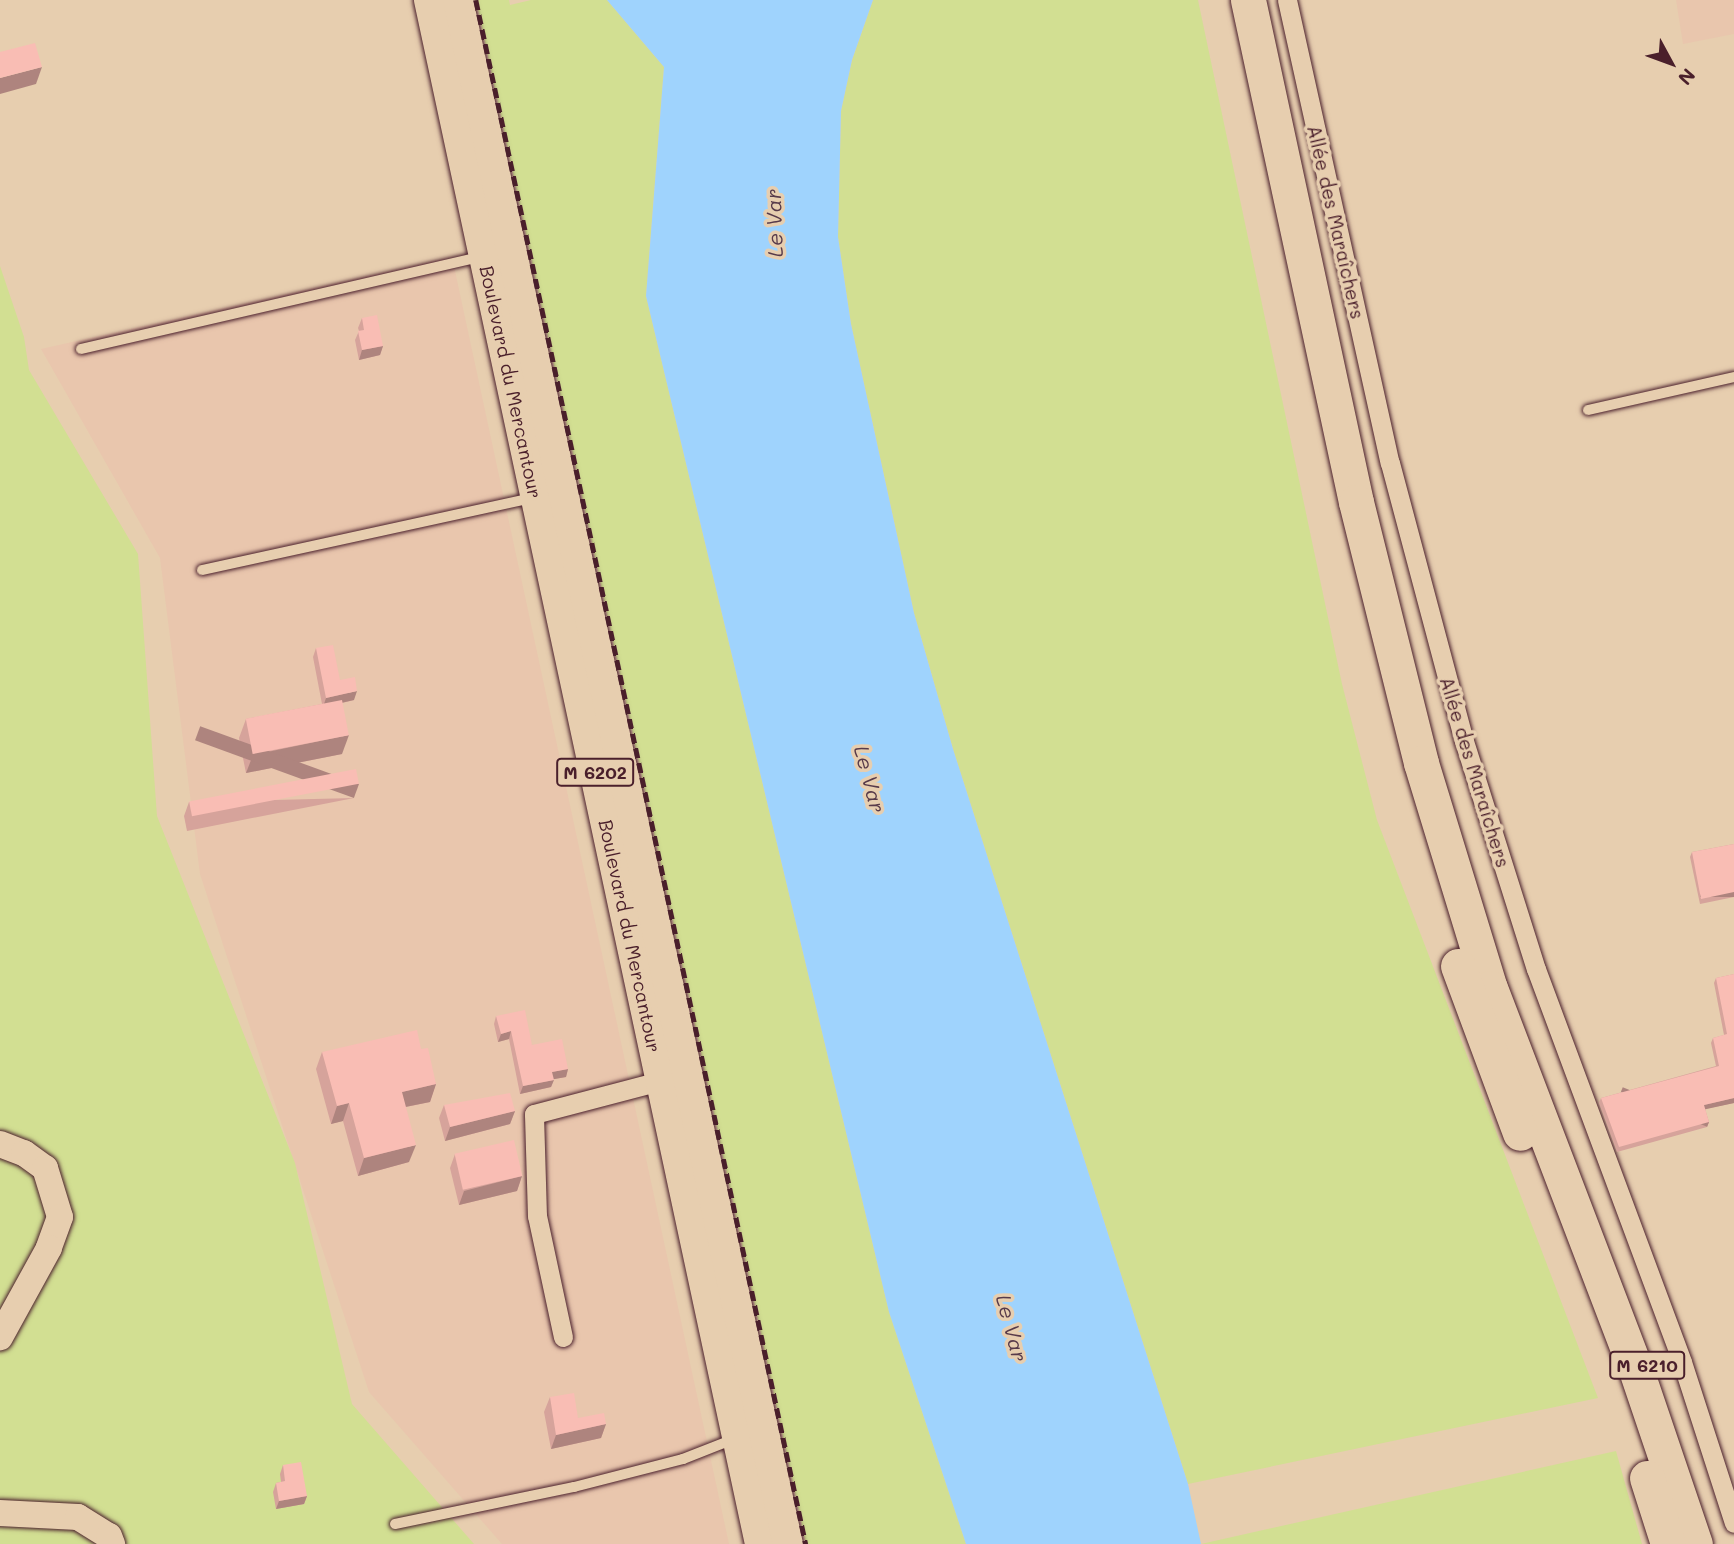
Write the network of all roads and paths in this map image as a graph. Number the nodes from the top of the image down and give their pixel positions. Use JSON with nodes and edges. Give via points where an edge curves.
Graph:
{"nodes":[{"id":1,"x":429,"y":0,"type":"edge"},
{"id":2,"x":458,"y":0,"type":"edge"},
{"id":3,"x":1225,"y":0,"type":"edge"},
{"id":4,"x":1248,"y":0,"type":"edge"},
{"id":5,"x":1287,"y":0,"type":"edge"},
{"id":6,"x":483,"y":256,"type":"junction"},
{"id":7,"x":81,"y":349,"type":"dead end"},
{"id":8,"x":1734,"y":377,"type":"edge"},
{"id":9,"x":1588,"y":410,"type":"dead end"},
{"id":10,"x":536,"y":497,"type":"junction"},
{"id":11,"x":202,"y":570,"type":"dead end"},
{"id":12,"x":660,"y":1081,"type":"junction"},
{"id":13,"x":0,"y":1144,"type":"edge"},
{"id":14,"x":1569,"y":1194,"type":"junction"},
{"id":15,"x":0,"y":1337,"type":"edge"},
{"id":16,"x":563,"y":1337,"type":"dead end"},
{"id":17,"x":737,"y":1438,"type":"junction"},
{"id":18,"x":0,"y":1513,"type":"edge"},
{"id":19,"x":1734,"y":1523,"type":"edge"},
{"id":20,"x":395,"y":1524,"type":"dead end"},
{"id":21,"x":1667,"y":1539,"type":"edge"},
{"id":22,"x":112,"y":1544,"type":"edge"},
{"id":23,"x":760,"y":1544,"type":"edge"},
{"id":24,"x":788,"y":1544,"type":"edge"},
{"id":25,"x":1695,"y":1544,"type":"edge"},
{"id":26,"x":1706,"y":1544,"type":"edge"}],
"edges":[{"from":1,"to":6,"type":"main road","name":"Boulevard du Mercantour","number":"M 6202"},
{"from":2,"to":24,"type":"main road","name":"Boulevard du Mercantour","number":"M 6202"},
{"from":3,"to":21,"type":"highway","via":[[1341,541],[1398,770],[1475,1018],[1624,1407]]},
{"from":4,"to":14,"type":"highway","via":[[1401,693],[1490,988]]},
{"from":5,"to":19,"type":"street","name":"Allée des Maraîchers","via":[[1390,463],[1464,741],[1536,969],[1682,1362]]},
{"from":6,"to":7,"type":"lane"},
{"from":6,"to":10,"type":"main road","name":"Boulevard du Mercantour","number":"M 6202"},
{"from":8,"to":9,"type":"lane"},
{"from":10,"to":11,"type":"lane"},
{"from":10,"to":12,"type":"main road","name":"Boulevard du Mercantour","number":"M 6202"},
{"from":12,"to":16,"type":"street","via":[[534,1114],[537,1216]]},
{"from":12,"to":17,"type":"main road","name":"Boulevard du Mercantour","number":"M 6202"},
{"from":13,"to":15,"type":"street","via":[[45,1168],[60,1217],[49,1248]]},
{"from":14,"to":25,"type":"highway"},
{"from":14,"to":26,"type":"highway","number":"M 6210","via":[[1648,1366]]},
{"from":17,"to":20,"type":"lane","via":[[658,1465]]},
{"from":17,"to":23,"type":"main road","name":"Boulevard du Mercantour","number":"M 6202"},
{"from":18,"to":22,"type":"street","via":[[78,1517],[109,1535]]}]}
